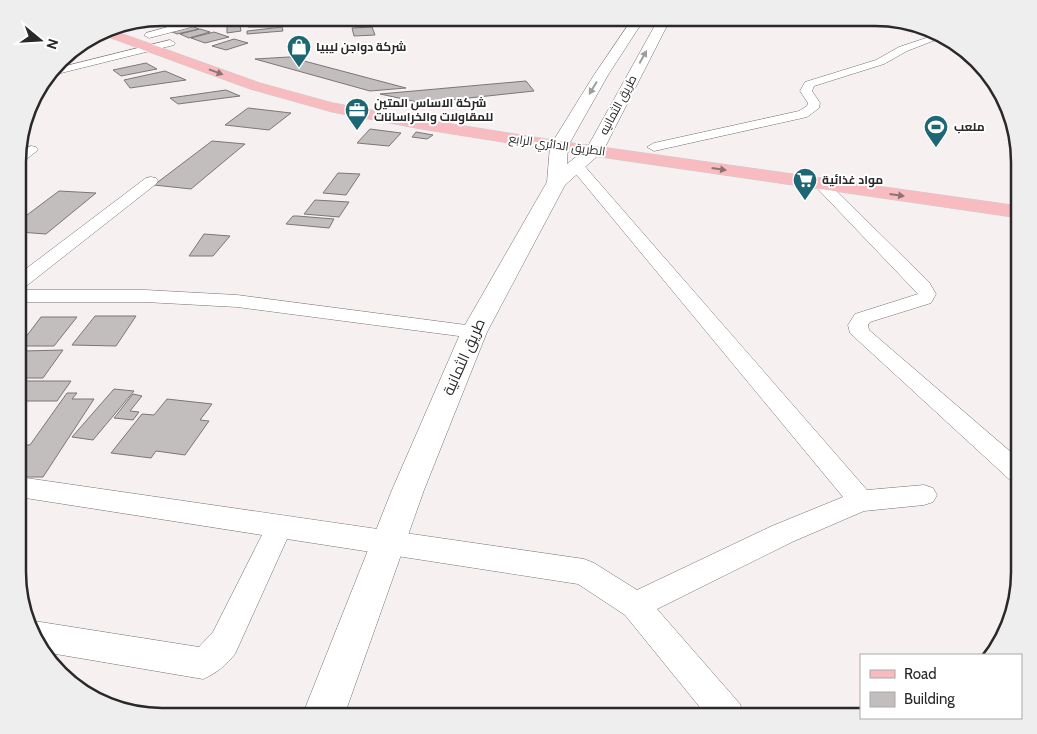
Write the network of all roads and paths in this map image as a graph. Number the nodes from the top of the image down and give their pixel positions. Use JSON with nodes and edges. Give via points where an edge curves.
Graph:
{"nodes":[{"id":1,"x":187,"y":26,"type":"edge"},
{"id":2,"x":633,"y":27,"type":"edge"},
{"id":3,"x":660,"y":27,"type":"edge"},
{"id":4,"x":129,"y":31,"type":"edge"},
{"id":5,"x":116,"y":35,"type":"edge"},
{"id":6,"x":932,"y":39,"type":"edge"},
{"id":7,"x":149,"y":42,"type":"junction"},
{"id":8,"x":64,"y":69,"type":"edge"},
{"id":9,"x":562,"y":140,"type":"junction"},
{"id":10,"x":597,"y":145,"type":"junction"},
{"id":11,"x":654,"y":147,"type":"junction"},
{"id":12,"x":31,"y":150,"type":"dead end"},
{"id":13,"x":27,"y":153,"type":"edge"},
{"id":14,"x":566,"y":174,"type":"junction"},
{"id":15,"x":150,"y":181,"type":"dead end"},
{"id":16,"x":820,"y":184,"type":"junction"},
{"id":17,"x":1010,"y":197,"type":"edge"},
{"id":18,"x":1010,"y":211,"type":"edge"},
{"id":19,"x":26,"y":277,"type":"edge"},
{"id":20,"x":26,"y":296,"type":"edge"},
{"id":21,"x":474,"y":332,"type":"junction"},
{"id":22,"x":1010,"y":465,"type":"edge"},
{"id":23,"x":27,"y":488,"type":"edge"},
{"id":24,"x":924,"y":495,"type":"dead end"},
{"id":25,"x":861,"y":502,"type":"junction"},
{"id":26,"x":280,"y":525,"type":"junction"},
{"id":27,"x":388,"y":541,"type":"junction"},
{"id":28,"x":635,"y":605,"type":"junction"},
{"id":29,"x":44,"y":638,"type":"edge"},
{"id":30,"x":326,"y":707,"type":"edge"},
{"id":31,"x":721,"y":708,"type":"edge"}],
"edges":[{"from":1,"to":7,"type":"street"},
{"from":2,"to":9,"type":"street","name":"طريق الثمانية","one_way":true},
{"from":10,"to":3,"type":"street","name":"طريق الثمانيه","one_way":true},
{"from":4,"to":7,"type":"main road","name":"الطريق الدائري الرابع"},
{"from":5,"to":7,"type":"main road","name":"الطريق الدائري الرابع"},
{"from":6,"to":11,"type":"street","via":[[880,62],[809,84],[806,91],[814,103],[813,108],[803,114]]},
{"from":7,"to":8,"type":"street"},
{"from":7,"to":9,"type":"main road","name":"الطريق الدائري الرابع","via":[[170,43],[275,79],[352,99]]},
{"from":7,"to":9,"type":"main road","name":"الطريق الدائري الرابع","one_way":true,"via":[[255,86],[332,107],[421,124]]},
{"from":9,"to":10,"type":"main road"},
{"from":9,"to":14,"type":"street","name":"طريق الثمانية"},
{"from":10,"to":11,"type":"main road"},
{"from":10,"to":14,"type":"street","name":"طريق الثمانيه"},
{"from":10,"to":16,"type":"main road","name":"الطريق الدائري الرابع","one_way":true},
{"from":11,"to":17,"type":"main road"},
{"from":12,"to":13,"type":"street"},
{"from":14,"to":21,"type":"street","name":"طريق الثمانية"},
{"from":14,"to":25,"type":"street"},
{"from":15,"to":19,"type":"street"},
{"from":16,"to":18,"type":"main road","name":"الطريق الدائري الرابع","one_way":true},
{"from":16,"to":22,"type":"street","via":[[927,294],[924,299],[862,318],[858,325],[860,334]]},
{"from":20,"to":21,"type":"street","via":[[144,296],[237,301]]},
{"from":21,"to":27,"type":"street","name":"طريق الثمانية"},
{"from":23,"to":26,"type":"street"},
{"from":24,"to":25,"type":"street"},
{"from":25,"to":28,"type":"street","via":[[782,534]]},
{"from":26,"to":27,"type":"street"},
{"from":26,"to":29,"type":"street","via":[[224,643],[203,663]]},
{"from":27,"to":28,"type":"street","via":[[584,572]]},
{"from":27,"to":30,"type":"street","name":"طريق الثمانية"},
{"from":28,"to":31,"type":"street"}]}
